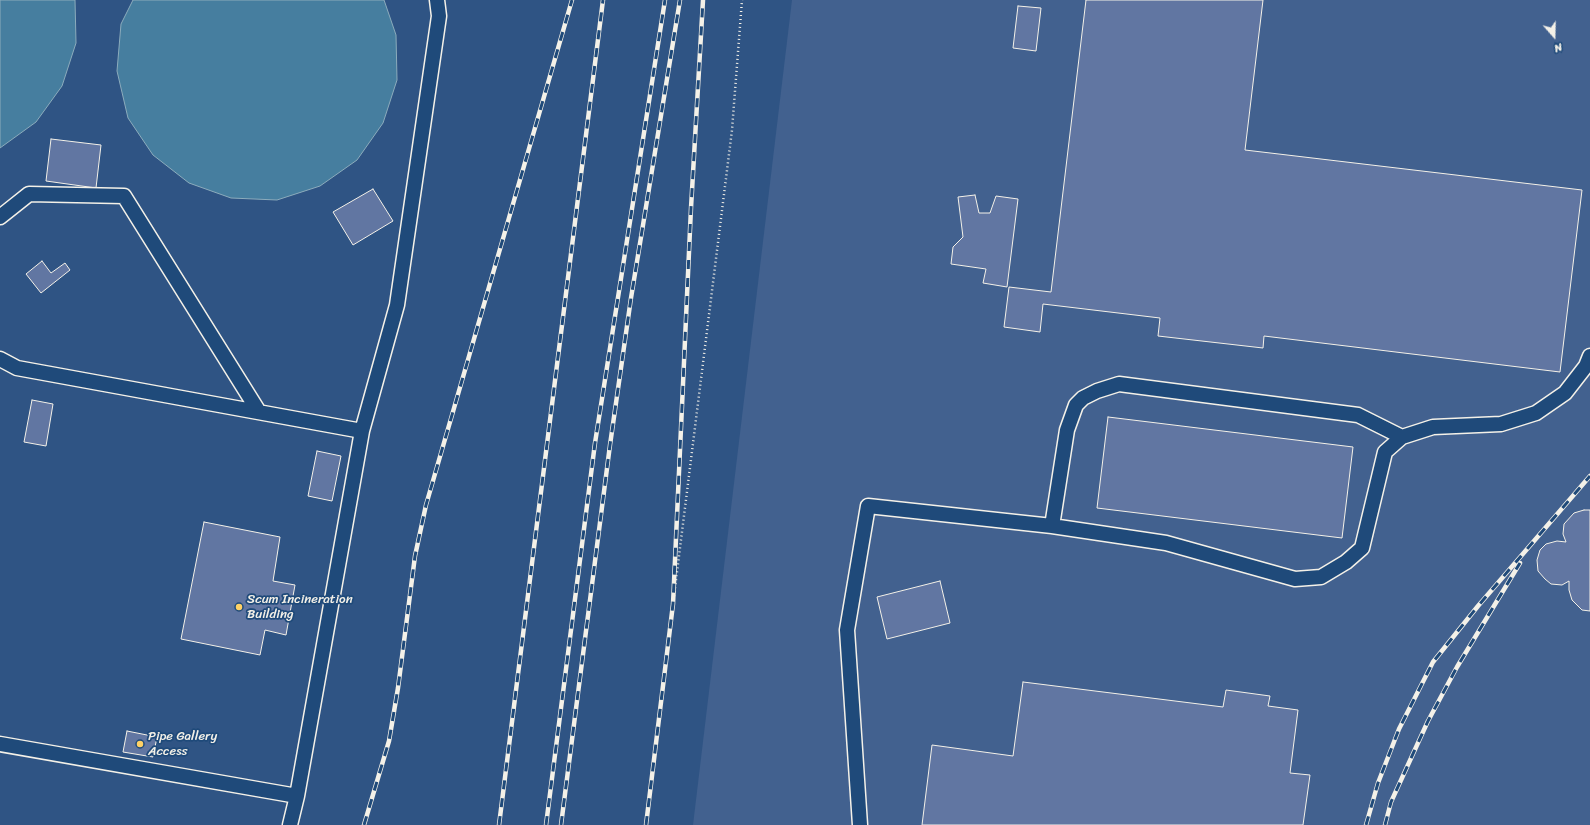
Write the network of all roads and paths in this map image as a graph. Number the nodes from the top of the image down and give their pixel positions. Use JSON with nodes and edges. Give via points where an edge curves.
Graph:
{"nodes":[{"id":1,"x":437,"y":0,"type":"edge"},
{"id":2,"x":742,"y":0,"type":"edge"},
{"id":3,"x":0,"y":217,"type":"edge"},
{"id":4,"x":1590,"y":356,"type":"edge"},
{"id":5,"x":0,"y":359,"type":"edge"},
{"id":6,"x":259,"y":412,"type":"junction"},
{"id":7,"x":362,"y":431,"type":"junction"},
{"id":8,"x":1402,"y":437,"type":"junction"},
{"id":9,"x":1052,"y":526,"type":"junction"},
{"id":10,"x":673,"y":604,"type":"dead end"},
{"id":11,"x":0,"y":744,"type":"edge"},
{"id":12,"x":297,"y":796,"type":"junction"},
{"id":13,"x":290,"y":825,"type":"edge"},
{"id":14,"x":860,"y":825,"type":"edge"}],
"edges":[{"from":1,"to":7,"type":"lane","via":[[439,16],[397,305]]},
{"from":2,"to":10,"type":"path","via":[[732,130]]},
{"from":3,"to":6,"type":"lane","via":[[29,194],[124,196]]},
{"from":4,"to":8,"type":"lane","via":[[1586,366],[1565,393],[1536,413],[1501,424],[1433,427]]},
{"from":5,"to":6,"type":"lane","via":[[17,368]]},
{"from":6,"to":7,"type":"lane"},
{"from":7,"to":12,"type":"lane"},
{"from":8,"to":9,"type":"lane","via":[[1385,452],[1362,548],[1346,562],[1321,577],[1295,579],[1166,543]]},
{"from":8,"to":9,"type":"lane","via":[[1358,415],[1119,384],[1082,398],[1076,405],[1067,430]]},
{"from":9,"to":14,"type":"lane","via":[[868,506],[846,630]]},
{"from":11,"to":12,"type":"lane"},
{"from":12,"to":13,"type":"lane"}]}
